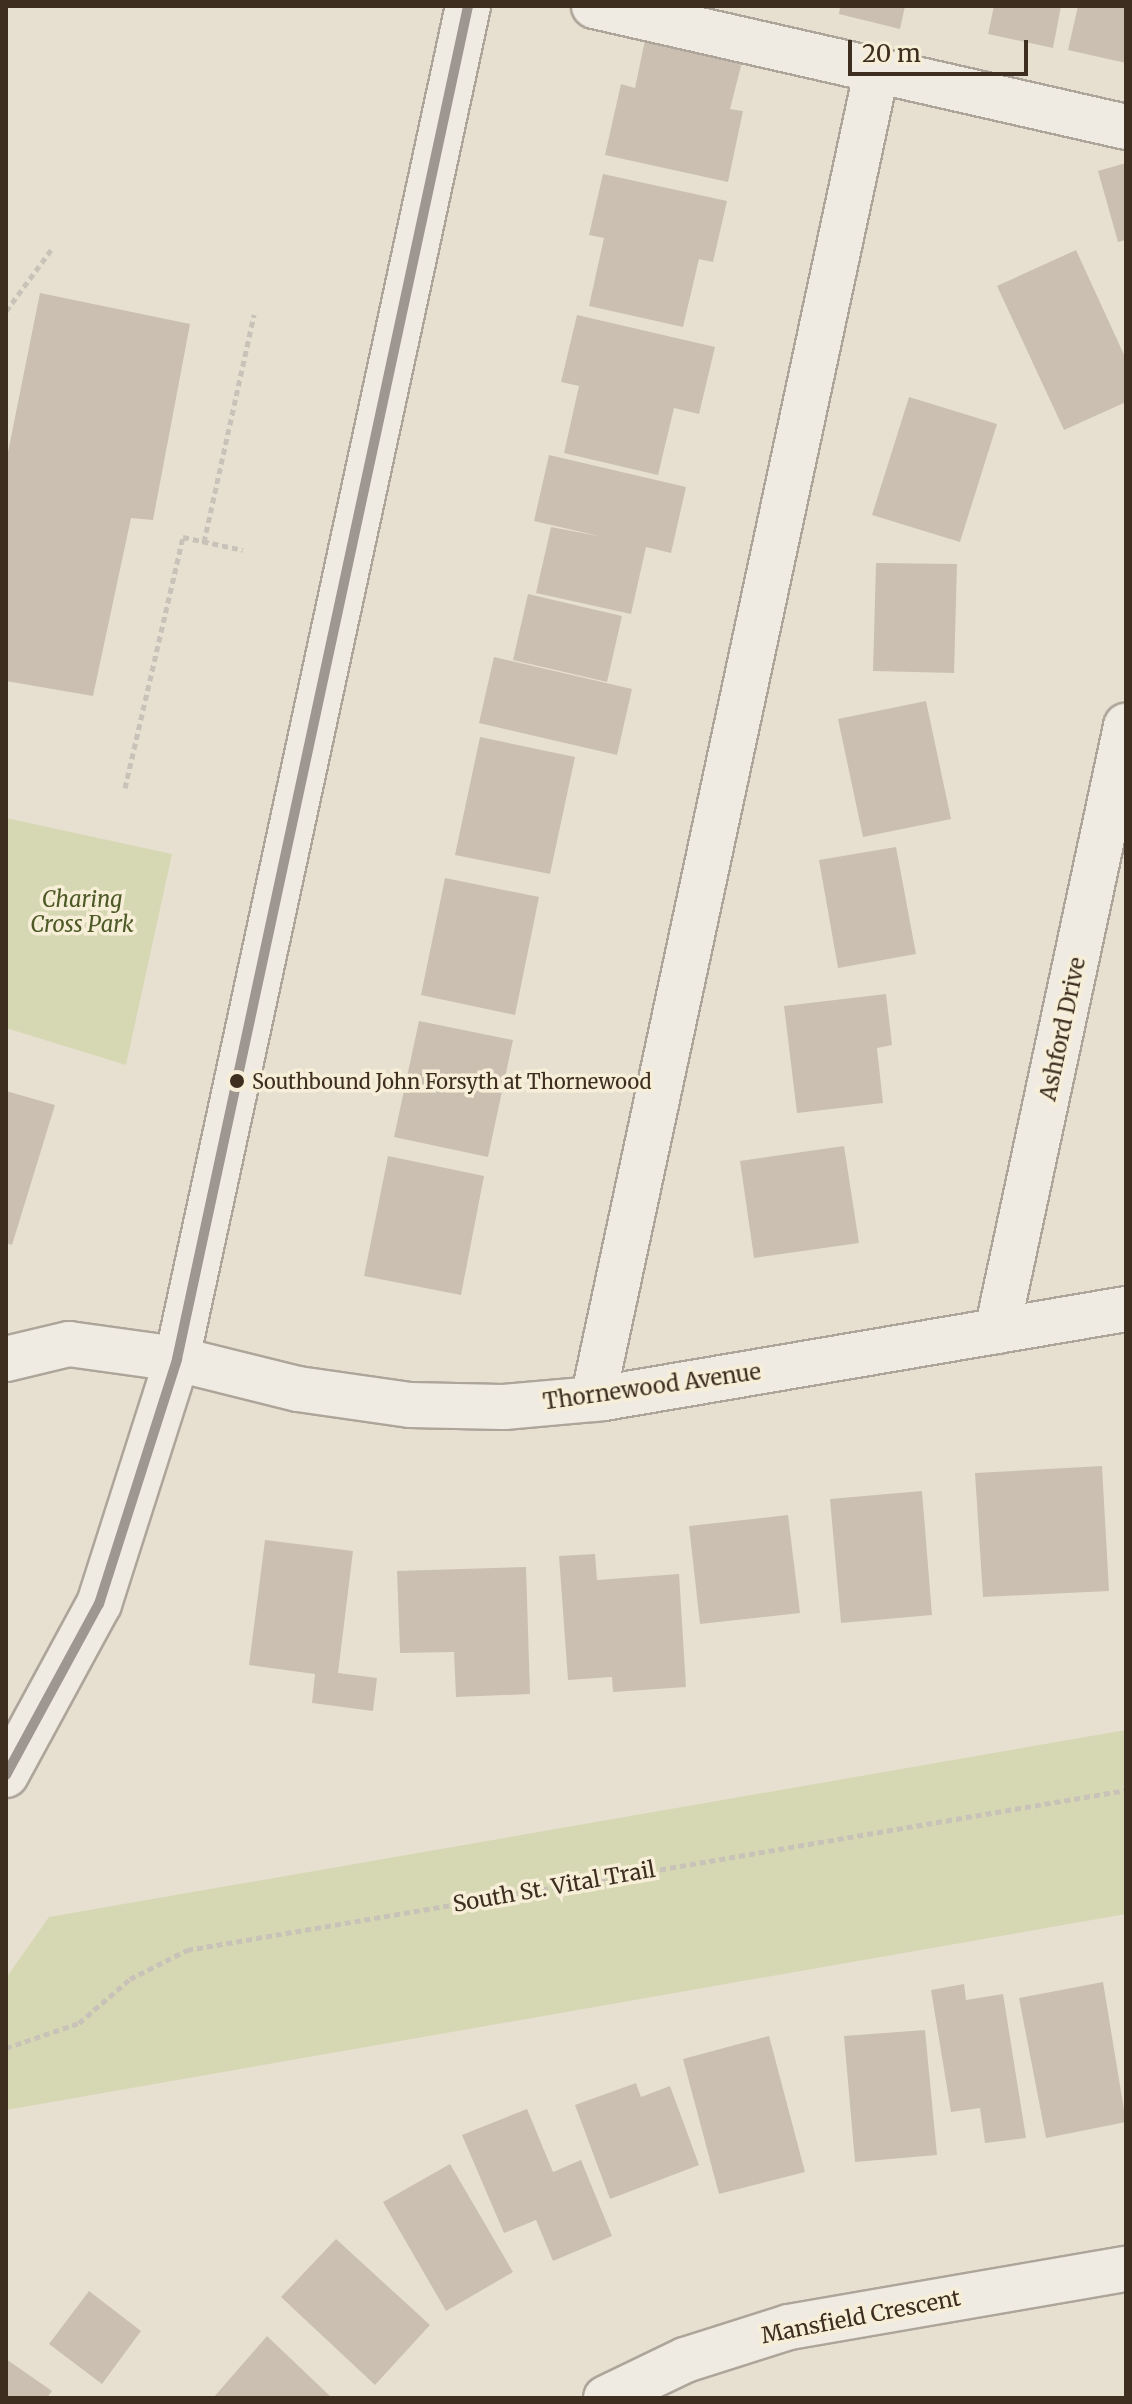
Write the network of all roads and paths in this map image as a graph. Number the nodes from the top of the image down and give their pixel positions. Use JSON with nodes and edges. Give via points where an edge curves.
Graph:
{"nodes":[{"id":1,"x":468,"y":6,"type":"edge"},
{"id":2,"x":594,"y":6,"type":"edge"},
{"id":3,"x":876,"y":73,"type":"junction"},
{"id":4,"x":1126,"y":127,"type":"edge"},
{"id":5,"x":51,"y":250,"type":"dead end"},
{"id":6,"x":6,"y":311,"type":"edge"},
{"id":7,"x":254,"y":314,"type":"dead end"},
{"id":8,"x":204,"y":542,"type":"junction"},
{"id":9,"x":243,"y":550,"type":"dead end"},
{"id":10,"x":1126,"y":726,"type":"edge"},
{"id":11,"x":125,"y":788,"type":"dead end"},
{"id":12,"x":1126,"y":1309,"type":"edge"},
{"id":13,"x":997,"y":1331,"type":"junction"},
{"id":14,"x":6,"y":1359,"type":"edge"},
{"id":15,"x":177,"y":1359,"type":"junction"},
{"id":16,"x":593,"y":1399,"type":"junction"},
{"id":17,"x":6,"y":1775,"type":"edge"},
{"id":18,"x":1126,"y":1790,"type":"edge"},
{"id":19,"x":6,"y":2048,"type":"edge"},
{"id":20,"x":1126,"y":2269,"type":"edge"},
{"id":21,"x":606,"y":2398,"type":"edge"}],
"edges":[{"from":1,"to":15,"type":"street"},
{"from":2,"to":3,"type":"street"},
{"from":3,"to":4,"type":"street"},
{"from":3,"to":16,"type":"street"},
{"from":5,"to":6,"type":"path"},
{"from":7,"to":8,"type":"path"},
{"from":8,"to":9,"type":"path"},
{"from":8,"to":11,"type":"path","via":[[183,537]]},
{"from":10,"to":13,"type":"street","name":"Ashford Drive"},
{"from":12,"to":13,"type":"street","name":"Thornewood Avenue"},
{"from":13,"to":16,"type":"street","name":"Thornewood Avenue"},
{"from":14,"to":15,"type":"street","name":"Thornewood Avenue","via":[[69,1344]]},
{"from":15,"to":16,"type":"street","name":"Thornewood Avenue","via":[[286,1387],[410,1405]]},
{"from":15,"to":17,"type":"street","via":[[99,1604]]},
{"from":18,"to":19,"type":"path","name":"South St. Vital Trail","via":[[187,1950],[130,1979],[79,2023]]},
{"from":20,"to":21,"type":"street","name":"Mansfield Crescent","via":[[789,2327],[685,2360]]}]}
